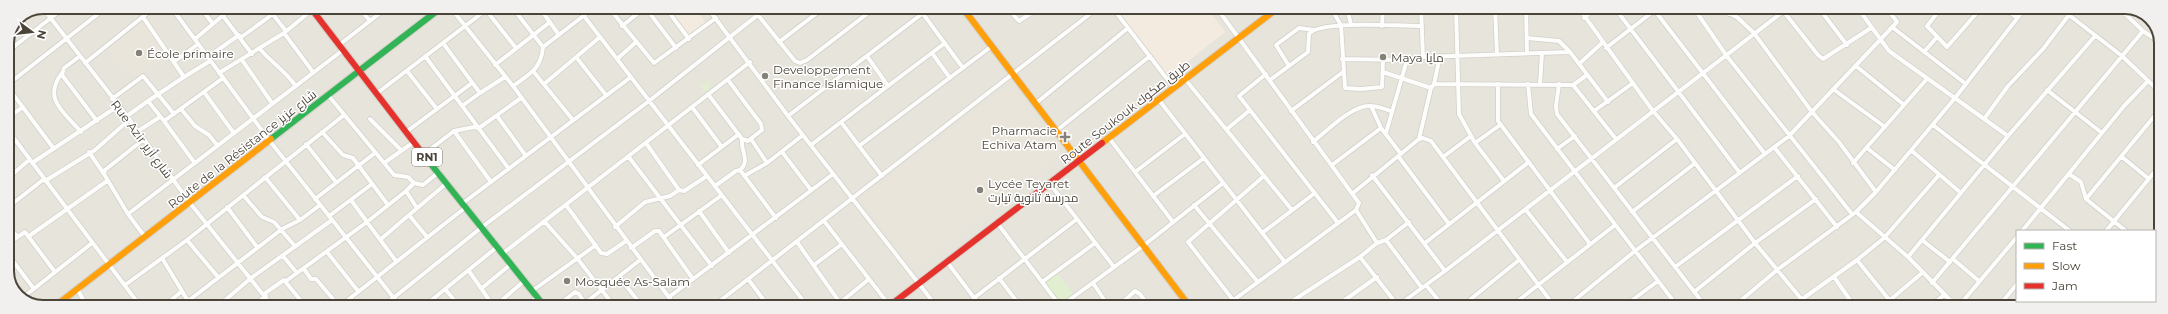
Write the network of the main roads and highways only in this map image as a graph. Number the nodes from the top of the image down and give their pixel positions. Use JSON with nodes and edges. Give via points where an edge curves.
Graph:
{"nodes":[{"id":1,"x":315,"y":14,"type":"edge"},
{"id":2,"x":433,"y":14,"type":"edge"},
{"id":3,"x":967,"y":14,"type":"edge"},
{"id":4,"x":1270,"y":14,"type":"edge"},
{"id":5,"x":359,"y":71,"type":"junction"},
{"id":6,"x":1078,"y":162,"type":"junction"},
{"id":7,"x":64,"y":300,"type":"edge"},
{"id":8,"x":539,"y":300,"type":"edge"},
{"id":9,"x":897,"y":300,"type":"edge"},
{"id":10,"x":1185,"y":300,"type":"edge"}],
"edges":[{"from":1,"to":5,"type":"main road","number":"RN1"},
{"from":2,"to":5,"type":"main road","name":"Route de la Résistance شارع عزيز"},
{"from":3,"to":6,"type":"main road"},
{"from":4,"to":6,"type":"main road","name":"Route Soukouk طريق صكوك"},
{"from":5,"to":7,"type":"main road","name":"Route de la Résistance شارع عزيز"},
{"from":5,"to":8,"type":"main road","number":"RN1"},
{"from":6,"to":9,"type":"main road","name":"Route Soukouk طريق صكوك"},
{"from":6,"to":10,"type":"main road"}]}
